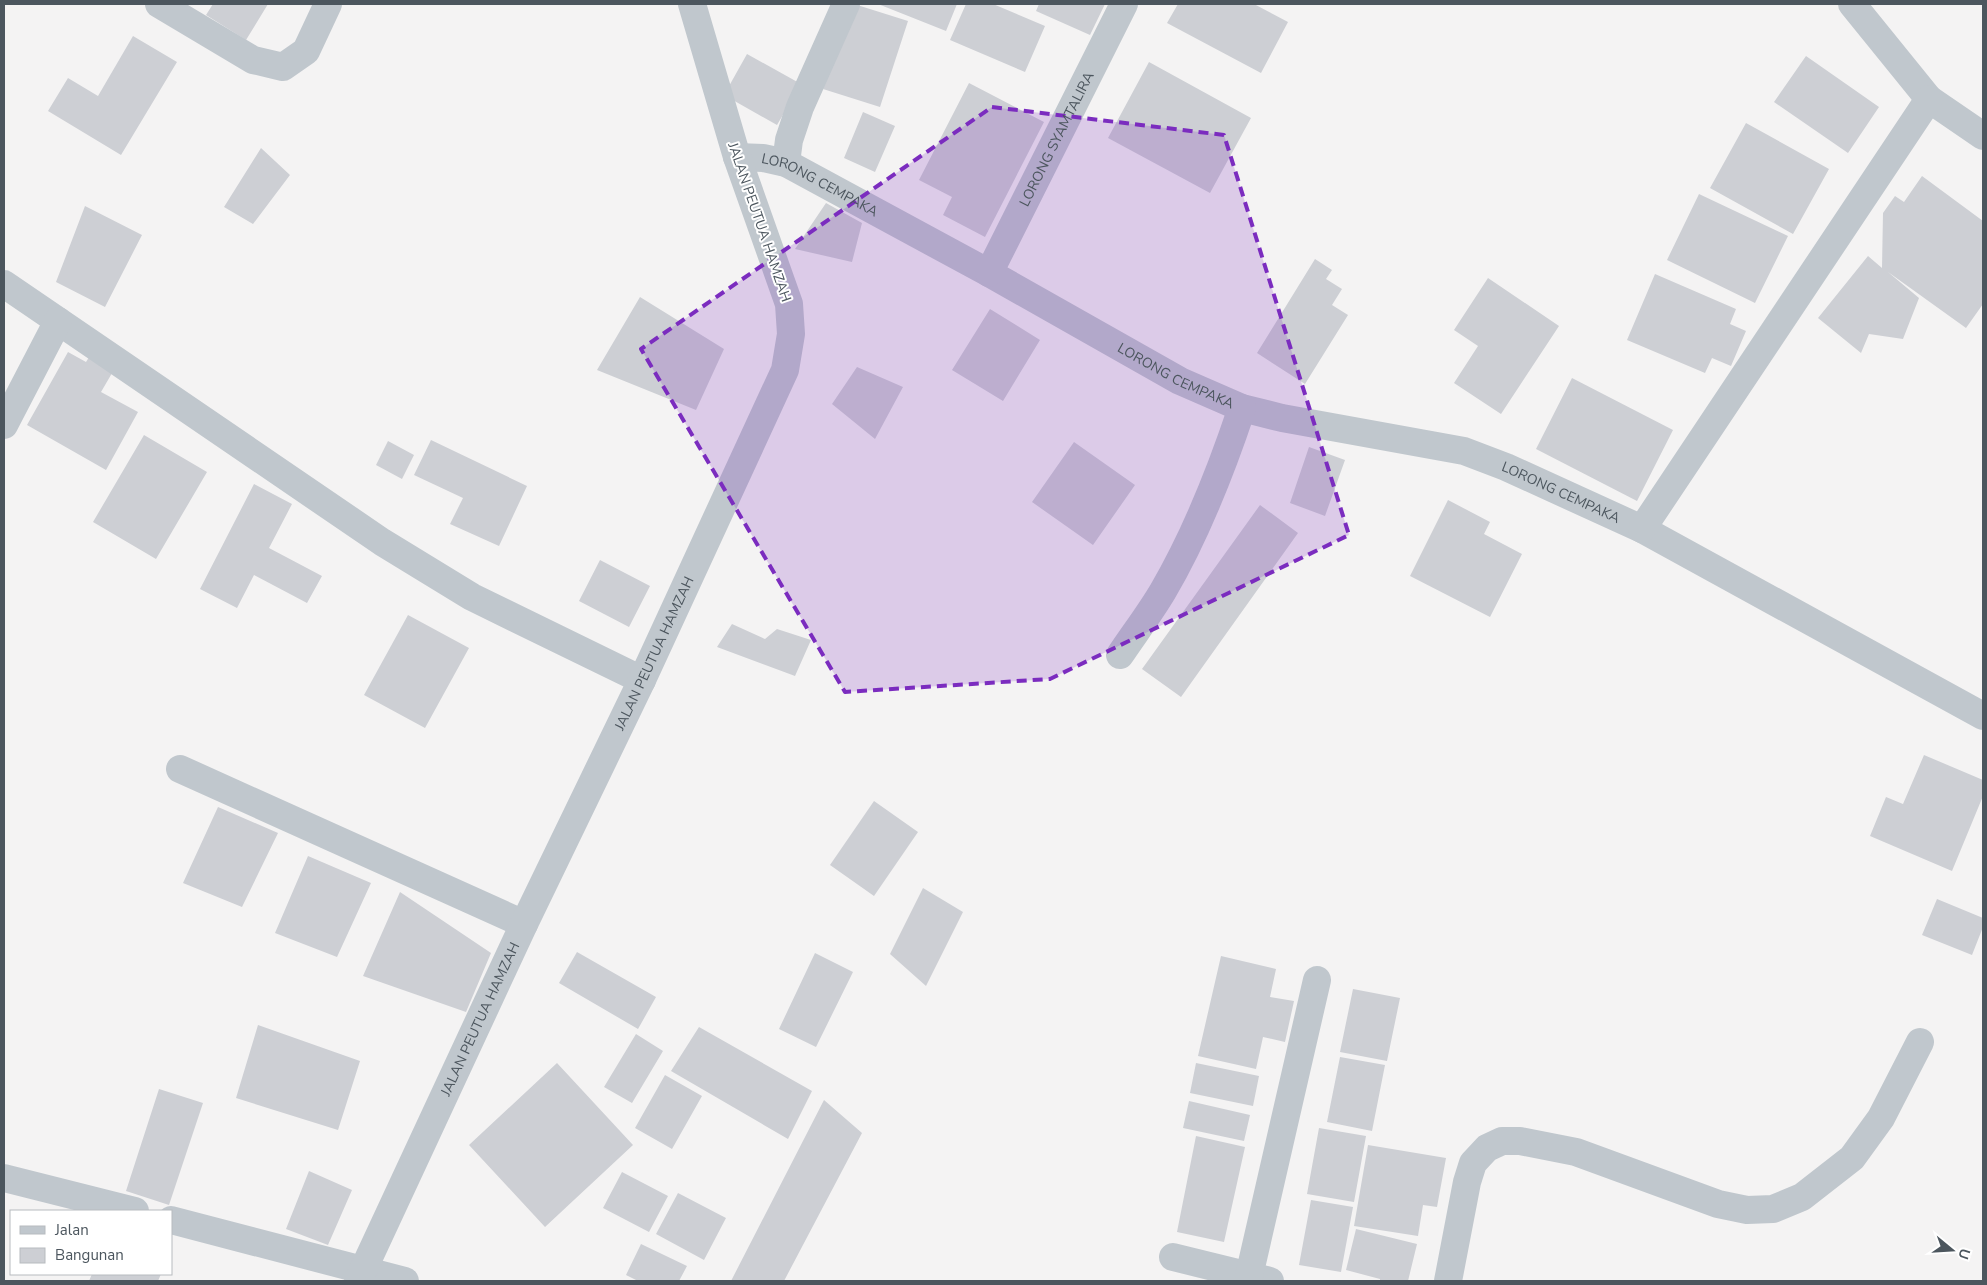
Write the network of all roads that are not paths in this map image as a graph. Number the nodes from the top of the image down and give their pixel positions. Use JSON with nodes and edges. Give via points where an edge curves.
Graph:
{"nodes":[{"id":1,"x":158,"y":4,"type":"edge"},
{"id":2,"x":328,"y":4,"type":"edge"},
{"id":3,"x":692,"y":4,"type":"edge"},
{"id":4,"x":846,"y":4,"type":"edge"},
{"id":5,"x":1124,"y":4,"type":"edge"},
{"id":6,"x":1852,"y":4,"type":"edge"},
{"id":7,"x":1929,"y":98,"type":"junction"},
{"id":8,"x":1983,"y":136,"type":"edge"},
{"id":9,"x":737,"y":157,"type":"junction"},
{"id":10,"x":786,"y":164,"type":"junction"},
{"id":11,"x":989,"y":273,"type":"junction"},
{"id":12,"x":4,"y":284,"type":"edge"},
{"id":13,"x":58,"y":321,"type":"junction"},
{"id":14,"x":1242,"y":408,"type":"junction"},
{"id":15,"x":4,"y":425,"type":"edge"},
{"id":16,"x":1642,"y":529,"type":"junction"},
{"id":17,"x":1120,"y":655,"type":"dead end"},
{"id":18,"x":642,"y":680,"type":"junction"},
{"id":19,"x":1983,"y":716,"type":"edge"},
{"id":20,"x":180,"y":769,"type":"dead end"},
{"id":21,"x":524,"y":924,"type":"junction"},
{"id":22,"x":1317,"y":980,"type":"dead end"},
{"id":23,"x":1920,"y":1042,"type":"dead end"},
{"id":24,"x":4,"y":1178,"type":"edge"},
{"id":25,"x":131,"y":1210,"type":"edge"},
{"id":26,"x":172,"y":1220,"type":"edge"},
{"id":27,"x":1172,"y":1257,"type":"dead end"},
{"id":28,"x":1204,"y":1273,"type":"edge"},
{"id":29,"x":361,"y":1275,"type":"edge"},
{"id":30,"x":1260,"y":1279,"type":"edge"},
{"id":31,"x":405,"y":1281,"type":"edge"},
{"id":32,"x":1448,"y":1281,"type":"edge"}],
"edges":[{"from":1,"to":2,"type":"street","via":[[253,60],[283,67],[306,51]]},
{"from":3,"to":9,"type":"street","name":"JALAN PEUTUA HAMZAH"},
{"from":4,"to":10,"type":"street","via":[[800,107],[789,140]]},
{"from":5,"to":11,"type":"street","name":"LORONG SYAMTALIRA"},
{"from":6,"to":7,"type":"street"},
{"from":7,"to":8,"type":"street"},
{"from":7,"to":16,"type":"street"},
{"from":9,"to":10,"type":"street","name":"LORONG CEMPAKA","via":[[762,158]]},
{"from":9,"to":18,"type":"street","name":"JALAN PEUTUA HAMZAH","via":[[789,304],[791,334],[785,370]]},
{"from":10,"to":11,"type":"street","name":"LORONG CEMPAKA"},
{"from":11,"to":14,"type":"street","name":"LORONG CEMPAKA","via":[[1180,381]]},
{"from":12,"to":13,"type":"street"},
{"from":13,"to":15,"type":"street"},
{"from":13,"to":18,"type":"street","via":[[382,542],[472,597]]},
{"from":14,"to":16,"type":"street","name":"LORONG CEMPAKA","via":[[1464,451]]},
{"from":14,"to":17,"type":"street","via":[[1208,503],[1188,544],[1163,591]]},
{"from":16,"to":19,"type":"street","name":"LORONG CEMPAKA"},
{"from":18,"to":21,"type":"street","name":"JALAN PEUTUA HAMZAH"},
{"from":20,"to":21,"type":"street"},
{"from":21,"to":29,"type":"street","name":"JALAN PEUTUA HAMZAH"},
{"from":22,"to":30,"type":"street"},
{"from":23,"to":32,"type":"street","via":[[1881,1118],[1852,1158],[1802,1198],[1773,1209],[1747,1210],[1718,1204],[1576,1152],[1520,1140],[1502,1141],[1487,1148],[1472,1163]]},
{"from":24,"to":25,"type":"street"},
{"from":26,"to":29,"type":"street"},
{"from":27,"to":28,"type":"street"},
{"from":28,"to":30,"type":"street"},
{"from":29,"to":31,"type":"street"}]}
